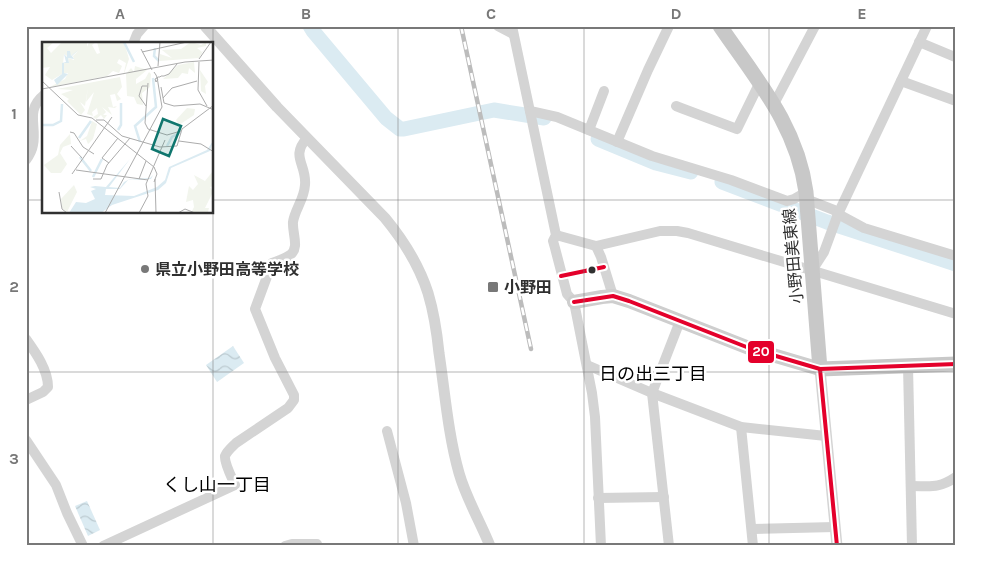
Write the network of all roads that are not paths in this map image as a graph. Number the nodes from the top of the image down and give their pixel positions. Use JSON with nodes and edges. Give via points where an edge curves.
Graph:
{"nodes":[{"id":1,"x":144,"y":26,"type":"edge"},
{"id":2,"x":206,"y":26,"type":"edge"},
{"id":3,"x":498,"y":26,"type":"edge"},
{"id":4,"x":669,"y":26,"type":"edge"},
{"id":5,"x":720,"y":26,"type":"edge"},
{"id":6,"x":816,"y":26,"type":"edge"},
{"id":7,"x":927,"y":26,"type":"edge"},
{"id":8,"x":512,"y":30,"type":"edge"},
{"id":9,"x":134,"y":42,"type":"edge"},
{"id":10,"x":919,"y":42,"type":"junction"},
{"id":11,"x":955,"y":57,"type":"edge"},
{"id":12,"x":901,"y":82,"type":"junction"},
{"id":13,"x":760,"y":84,"type":"junction"},
{"id":14,"x":604,"y":91,"type":"dead end"},
{"id":15,"x":42,"y":97,"type":"edge"},
{"id":16,"x":956,"y":101,"type":"edge"},
{"id":17,"x":774,"y":104,"type":"junction"},
{"id":18,"x":676,"y":106,"type":"dead end"},
{"id":19,"x":531,"y":115,"type":"junction"},
{"id":20,"x":588,"y":130,"type":"junction"},
{"id":21,"x":307,"y":138,"type":"junction"},
{"id":22,"x":617,"y":142,"type":"junction"},
{"id":23,"x":26,"y":160,"type":"edge"},
{"id":24,"x":806,"y":197,"type":"junction"},
{"id":25,"x":838,"y":215,"type":"junction"},
{"id":26,"x":556,"y":235,"type":"junction"},
{"id":27,"x":596,"y":246,"type":"junction"},
{"id":28,"x":956,"y":256,"type":"edge"},
{"id":29,"x":812,"y":270,"type":"junction"},
{"id":30,"x":613,"y":296,"type":"junction"},
{"id":31,"x":574,"y":302,"type":"junction"},
{"id":32,"x":956,"y":314,"type":"edge"},
{"id":33,"x":680,"y":321,"type":"junction"},
{"id":34,"x":26,"y":339,"type":"edge"},
{"id":35,"x":956,"y":364,"type":"edge"},
{"id":36,"x":587,"y":365,"type":"junction"},
{"id":37,"x":908,"y":366,"type":"junction"},
{"id":38,"x":820,"y":369,"type":"junction"},
{"id":39,"x":652,"y":392,"type":"junction"},
{"id":40,"x":26,"y":400,"type":"edge"},
{"id":41,"x":741,"y":427,"type":"junction"},
{"id":42,"x":387,"y":431,"type":"dead end"},
{"id":43,"x":826,"y":436,"type":"junction"},
{"id":44,"x":26,"y":440,"type":"edge"},
{"id":45,"x":956,"y":477,"type":"edge"},
{"id":46,"x":911,"y":486,"type":"junction"},
{"id":47,"x":664,"y":497,"type":"junction"},
{"id":48,"x":598,"y":498,"type":"junction"},
{"id":49,"x":835,"y":527,"type":"junction"},
{"id":50,"x":752,"y":529,"type":"junction"},
{"id":51,"x":316,"y":544,"type":"dead end"},
{"id":52,"x":83,"y":546,"type":"edge"},
{"id":53,"x":103,"y":546,"type":"edge"},
{"id":54,"x":285,"y":546,"type":"edge"},
{"id":55,"x":414,"y":546,"type":"edge"},
{"id":56,"x":490,"y":546,"type":"edge"},
{"id":57,"x":601,"y":546,"type":"edge"},
{"id":58,"x":669,"y":546,"type":"edge"},
{"id":59,"x":753,"y":546,"type":"edge"},
{"id":60,"x":837,"y":546,"type":"edge"},
{"id":61,"x":912,"y":546,"type":"edge"}],
"edges":[{"from":1,"to":9,"type":"street"},
{"from":2,"to":21,"type":"street"},
{"from":3,"to":8,"type":"street"},
{"from":4,"to":22,"type":"street"},
{"from":5,"to":13,"type":"main road","name":"小野田美東線"},
{"from":6,"to":17,"type":"street"},
{"from":7,"to":10,"type":"street"},
{"from":8,"to":19,"type":"street"},
{"from":10,"to":11,"type":"street"},
{"from":10,"to":12,"type":"street"},
{"from":12,"to":16,"type":"street"},
{"from":12,"to":25,"type":"street"},
{"from":13,"to":17,"type":"main road","name":"小野田美東線"},
{"from":13,"to":18,"type":"street","via":[[737,129]]},
{"from":14,"to":20,"type":"street"},
{"from":15,"to":23,"type":"street","via":[[33,108],[33,145]]},
{"from":17,"to":24,"type":"main road","name":"小野田美東線","via":[[796,150]]},
{"from":19,"to":20,"type":"street","via":[[557,117]]},
{"from":19,"to":26,"type":"street"},
{"from":20,"to":22,"type":"street"},
{"from":21,"to":53,"type":"street","via":[[299,153],[306,184],[294,220],[294,249],[291,255],[272,263],[255,309],[294,400],[288,408],[229,450],[225,460],[235,485]]},
{"from":21,"to":56,"type":"street","via":[[385,218],[407,247],[420,272],[435,322],[459,474]]},
{"from":22,"to":24,"type":"street","via":[[787,201]]},
{"from":24,"to":25,"type":"street"},
{"from":24,"to":29,"type":"main road","name":"小野田美東線"},
{"from":25,"to":28,"type":"street","via":[[864,228]]},
{"from":25,"to":29,"type":"street","via":[[824,252]]},
{"from":26,"to":27,"type":"street"},
{"from":26,"to":31,"type":"street","via":[[553,241],[561,276],[567,294]]},
{"from":27,"to":29,"type":"street","via":[[660,231],[677,231]]},
{"from":27,"to":30,"type":"street"},
{"from":29,"to":32,"type":"street"},
{"from":29,"to":38,"type":"main road","name":"小野田美東線"},
{"from":30,"to":31,"type":"main road"},
{"from":30,"to":33,"type":"main road"},
{"from":31,"to":36,"type":"street"},
{"from":33,"to":38,"type":"main road","via":[[749,348]]},
{"from":33,"to":39,"type":"street"},
{"from":34,"to":40,"type":"street","via":[[38,358],[48,387]]},
{"from":35,"to":37,"type":"main road"},
{"from":36,"to":39,"type":"street"},
{"from":36,"to":48,"type":"street","via":[[595,417]]},
{"from":37,"to":38,"type":"main road"},
{"from":37,"to":46,"type":"street"},
{"from":38,"to":43,"type":"street"},
{"from":39,"to":41,"type":"street"},
{"from":39,"to":47,"type":"street"},
{"from":41,"to":43,"type":"street"},
{"from":41,"to":50,"type":"street"},
{"from":42,"to":55,"type":"street"},
{"from":43,"to":49,"type":"street"},
{"from":44,"to":52,"type":"street","via":[[53,481]]},
{"from":45,"to":46,"type":"street","via":[[937,486]]},
{"from":46,"to":61,"type":"street"},
{"from":47,"to":48,"type":"street"},
{"from":47,"to":58,"type":"street"},
{"from":48,"to":57,"type":"street"},
{"from":49,"to":50,"type":"street"},
{"from":49,"to":60,"type":"street"},
{"from":50,"to":59,"type":"street"},
{"from":51,"to":54,"type":"street"}]}
